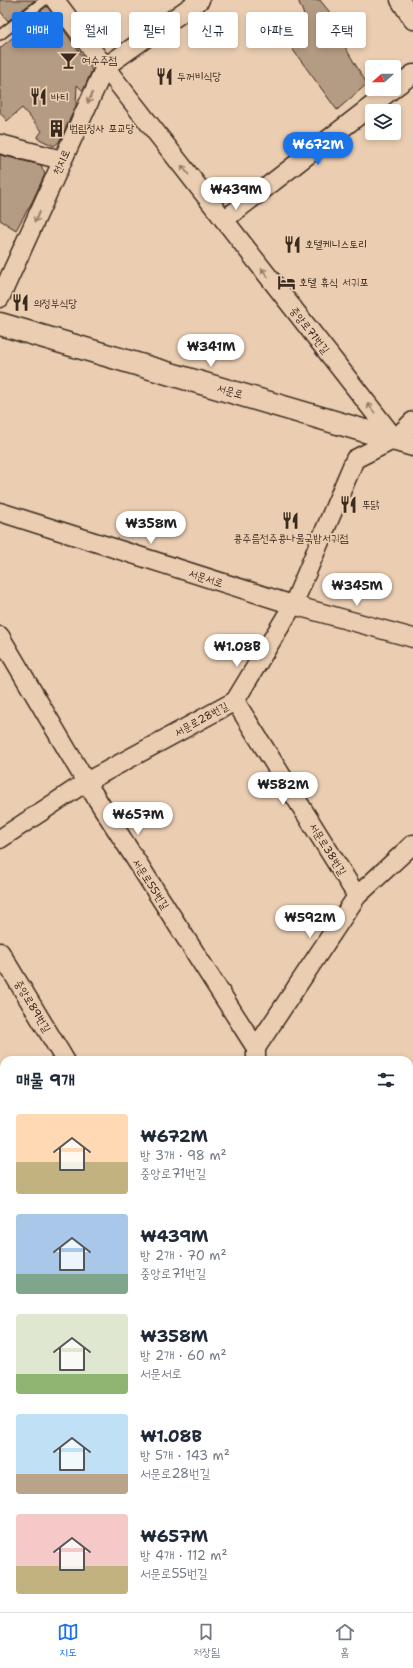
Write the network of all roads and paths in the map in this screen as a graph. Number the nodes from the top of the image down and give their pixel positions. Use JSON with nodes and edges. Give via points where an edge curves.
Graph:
{"nodes":[{"id":1,"x":45,"y":0,"type":"edge"},
{"id":2,"x":55,"y":0,"type":"edge"},
{"id":3,"x":200,"y":0,"type":"edge"},
{"id":4,"x":400,"y":0,"type":"edge"},
{"id":5,"x":413,"y":20,"type":"edge"},
{"id":6,"x":0,"y":35,"type":"edge"},
{"id":7,"x":105,"y":67,"type":"junction"},
{"id":8,"x":413,"y":74,"type":"edge"},
{"id":9,"x":401,"y":83,"type":"edge"},
{"id":10,"x":385,"y":96,"type":"edge"},
{"id":11,"x":0,"y":144,"type":"edge"},
{"id":12,"x":62,"y":160,"type":"junction"},
{"id":13,"x":224,"y":220,"type":"junction"},
{"id":14,"x":0,"y":298,"type":"edge"},
{"id":15,"x":0,"y":324,"type":"edge"},
{"id":16,"x":413,"y":421,"type":"edge"},
{"id":17,"x":404,"y":442,"type":"edge"},
{"id":18,"x":0,"y":512,"type":"edge"},
{"id":19,"x":292,"y":605,"type":"junction"},
{"id":20,"x":0,"y":636,"type":"edge"},
{"id":21,"x":413,"y":638,"type":"edge"},
{"id":22,"x":235,"y":700,"type":"junction"},
{"id":23,"x":86,"y":782,"type":"junction"},
{"id":24,"x":0,"y":839,"type":"edge"},
{"id":25,"x":413,"y":844,"type":"edge"},
{"id":26,"x":357,"y":896,"type":"junction"},
{"id":27,"x":0,"y":952,"type":"edge"},
{"id":28,"x":256,"y":1054,"type":"edge"},
{"id":29,"x":64,"y":1056,"type":"edge"}],
"edges":[{"from":1,"to":6,"type":"lane"},
{"from":2,"to":7,"type":"street","name":"중앙로71번길"},
{"from":3,"to":7,"type":"street","name":"천지로"},
{"from":4,"to":5,"type":"street"},
{"from":7,"to":12,"type":"street","name":"천지로","one_way":true},
{"from":13,"to":7,"type":"street","name":"중앙로71번길","one_way":true},
{"from":8,"to":9,"type":"street"},
{"from":10,"to":13,"type":"street"},
{"from":11,"to":12,"type":"street"},
{"from":12,"to":14,"type":"street","name":"천지로","one_way":true},
{"from":17,"to":13,"type":"street","name":"중앙로71번길","one_way":true},
{"from":15,"to":17,"type":"street","name":"서문로"},
{"from":16,"to":17,"type":"street","name":"서문로28번길"},
{"from":17,"to":19,"type":"street","name":"서문로28번길","via":[[355,459]]},
{"from":18,"to":19,"type":"street","name":"서문서로"},
{"from":19,"to":21,"type":"street","name":"서문서로"},
{"from":19,"to":22,"type":"street","name":"서문로28번길"},
{"from":20,"to":23,"type":"street","name":"서문로55번길"},
{"from":22,"to":23,"type":"street","name":"서문로28번길"},
{"from":22,"to":26,"type":"street","name":"서문로38번길"},
{"from":23,"to":24,"type":"street","name":"서문로28번길"},
{"from":23,"to":28,"type":"street","name":"서문로55번길"},
{"from":25,"to":26,"type":"street"},
{"from":26,"to":28,"type":"street"},
{"from":27,"to":29,"type":"street","name":"중앙로89번길"}]}
